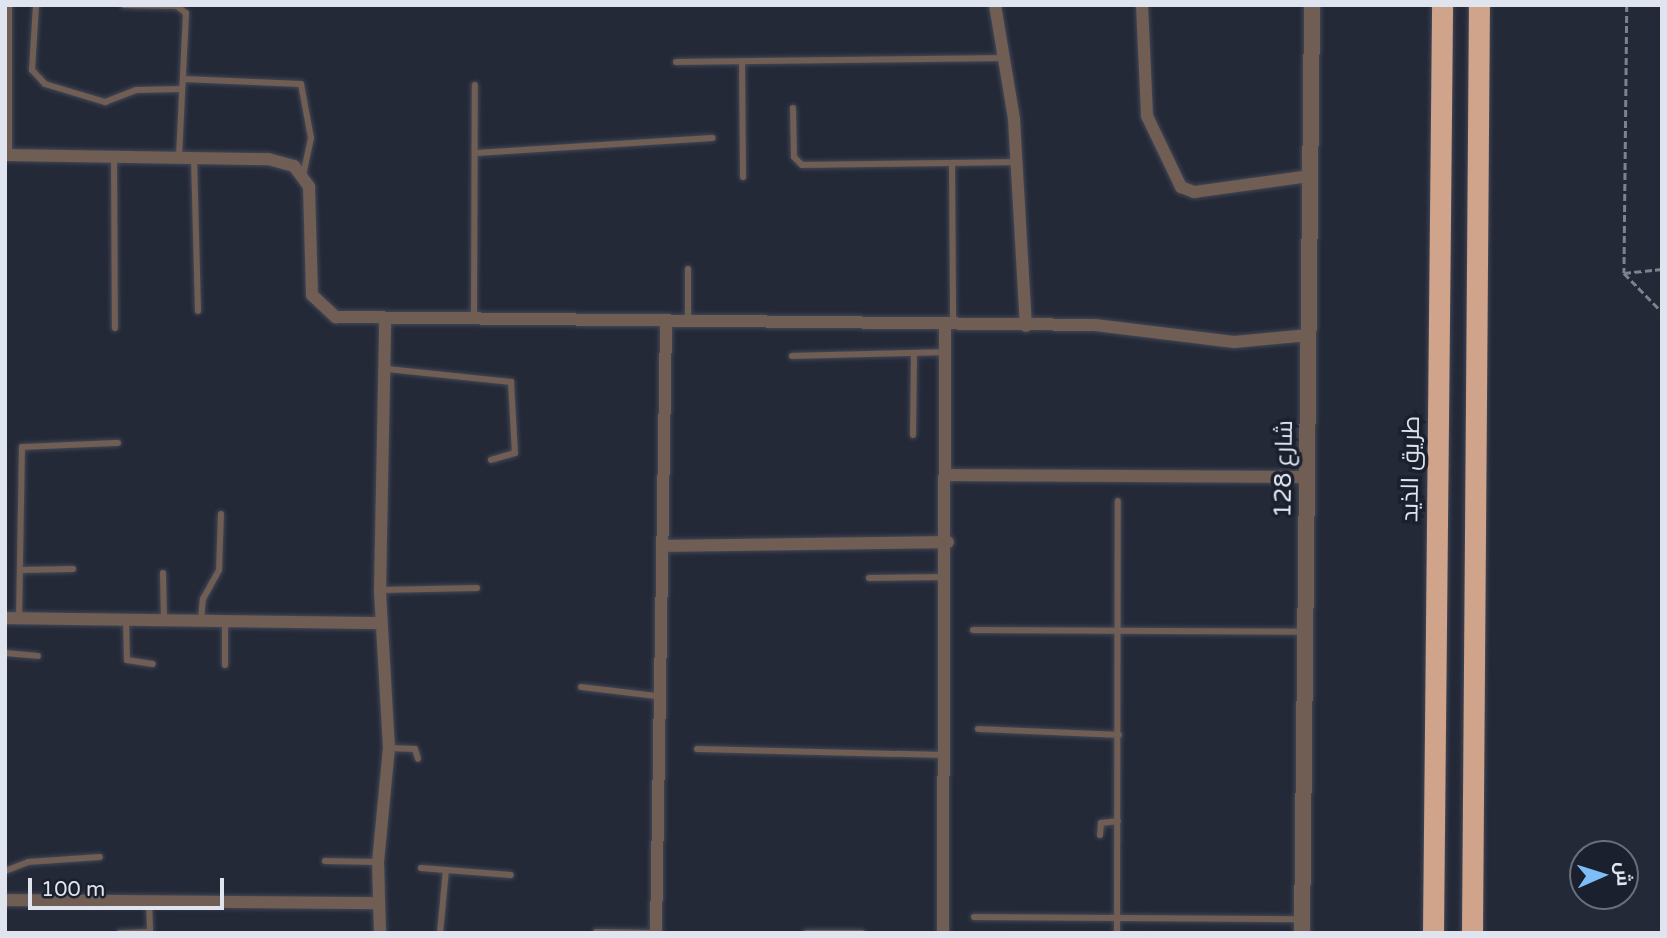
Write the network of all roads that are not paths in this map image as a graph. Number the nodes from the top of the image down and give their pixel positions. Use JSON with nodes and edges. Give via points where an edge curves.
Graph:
{"nodes":[{"id":1,"x":6,"y":5,"type":"edge"},
{"id":2,"x":36,"y":5,"type":"edge"},
{"id":3,"x":124,"y":5,"type":"edge"},
{"id":4,"x":995,"y":5,"type":"edge"},
{"id":5,"x":1142,"y":5,"type":"edge"},
{"id":6,"x":1312,"y":5,"type":"edge"},
{"id":7,"x":1442,"y":5,"type":"edge"},
{"id":8,"x":1479,"y":5,"type":"edge"},
{"id":9,"x":1006,"y":58,"type":"junction"},
{"id":10,"x":742,"y":61,"type":"junction"},
{"id":11,"x":676,"y":62,"type":"dead end"},
{"id":12,"x":183,"y":79,"type":"junction"},
{"id":13,"x":475,"y":85,"type":"dead end"},
{"id":14,"x":182,"y":89,"type":"junction"},
{"id":15,"x":793,"y":108,"type":"dead end"},
{"id":16,"x":713,"y":138,"type":"dead end"},
{"id":17,"x":475,"y":153,"type":"junction"},
{"id":18,"x":5,"y":155,"type":"edge"},
{"id":19,"x":114,"y":155,"type":"junction"},
{"id":20,"x":178,"y":156,"type":"junction"},
{"id":21,"x":194,"y":156,"type":"junction"},
{"id":22,"x":1017,"y":162,"type":"junction"},
{"id":23,"x":952,"y":163,"type":"junction"},
{"id":24,"x":303,"y":175,"type":"junction"},
{"id":25,"x":1310,"y":176,"type":"junction"},
{"id":26,"x":743,"y":177,"type":"dead end"},
{"id":27,"x":688,"y":269,"type":"dead end"},
{"id":28,"x":198,"y":311,"type":"dead end"},
{"id":29,"x":385,"y":319,"type":"junction"},
{"id":30,"x":474,"y":320,"type":"junction"},
{"id":31,"x":666,"y":323,"type":"junction"},
{"id":32,"x":688,"y":323,"type":"junction"},
{"id":33,"x":1026,"y":326,"type":"junction"},
{"id":34,"x":949,"y":327,"type":"junction"},
{"id":35,"x":115,"y":328,"type":"dead end"},
{"id":36,"x":1309,"y":335,"type":"junction"},
{"id":37,"x":946,"y":352,"type":"junction"},
{"id":38,"x":914,"y":353,"type":"junction"},
{"id":39,"x":792,"y":356,"type":"dead end"},
{"id":40,"x":387,"y":369,"type":"junction"},
{"id":41,"x":913,"y":435,"type":"dead end"},
{"id":42,"x":118,"y":443,"type":"dead end"},
{"id":43,"x":491,"y":460,"type":"dead end"},
{"id":44,"x":947,"y":475,"type":"junction"},
{"id":45,"x":1306,"y":477,"type":"junction"},
{"id":46,"x":1118,"y":501,"type":"dead end"},
{"id":47,"x":221,"y":514,"type":"dead end"},
{"id":48,"x":948,"y":542,"type":"junction"},
{"id":49,"x":663,"y":546,"type":"junction"},
{"id":50,"x":73,"y":569,"type":"dead end"},
{"id":51,"x":20,"y":570,"type":"junction"},
{"id":52,"x":163,"y":573,"type":"dead end"},
{"id":53,"x":948,"y":576,"type":"junction"},
{"id":54,"x":869,"y":578,"type":"dead end"},
{"id":55,"x":477,"y":588,"type":"dead end"},
{"id":56,"x":380,"y":590,"type":"junction"},
{"id":57,"x":5,"y":618,"type":"edge"},
{"id":58,"x":19,"y":618,"type":"junction"},
{"id":59,"x":126,"y":619,"type":"junction"},
{"id":60,"x":164,"y":620,"type":"junction"},
{"id":61,"x":201,"y":620,"type":"junction"},
{"id":62,"x":225,"y":621,"type":"junction"},
{"id":63,"x":380,"y":623,"type":"junction"},
{"id":64,"x":973,"y":629,"type":"dead end"},
{"id":65,"x":1119,"y":632,"type":"junction"},
{"id":66,"x":1307,"y":632,"type":"junction"},
{"id":67,"x":5,"y":653,"type":"edge"},
{"id":68,"x":38,"y":656,"type":"dead end"},
{"id":69,"x":153,"y":664,"type":"dead end"},
{"id":70,"x":225,"y":665,"type":"dead end"},
{"id":71,"x":581,"y":687,"type":"dead end"},
{"id":72,"x":657,"y":696,"type":"junction"},
{"id":73,"x":978,"y":729,"type":"dead end"},
{"id":74,"x":1119,"y":735,"type":"junction"},
{"id":75,"x":389,"y":748,"type":"junction"},
{"id":76,"x":697,"y":749,"type":"dead end"},
{"id":77,"x":947,"y":755,"type":"junction"},
{"id":78,"x":418,"y":759,"type":"dead end"},
{"id":79,"x":1118,"y":821,"type":"junction"},
{"id":80,"x":1100,"y":835,"type":"dead end"},
{"id":81,"x":100,"y":857,"type":"dead end"},
{"id":82,"x":326,"y":861,"type":"dead end"},
{"id":83,"x":378,"y":862,"type":"junction"},
{"id":84,"x":421,"y":868,"type":"dead end"},
{"id":85,"x":446,"y":870,"type":"junction"},
{"id":86,"x":5,"y":871,"type":"edge"},
{"id":87,"x":511,"y":875,"type":"dead end"},
{"id":88,"x":5,"y":900,"type":"edge"},
{"id":89,"x":149,"y":901,"type":"junction"},
{"id":90,"x":378,"y":903,"type":"junction"},
{"id":91,"x":974,"y":917,"type":"dead end"},
{"id":92,"x":1117,"y":917,"type":"junction"},
{"id":93,"x":1302,"y":926,"type":"edge"},
{"id":94,"x":150,"y":932,"type":"edge"},
{"id":95,"x":596,"y":932,"type":"edge"},
{"id":96,"x":121,"y":933,"type":"edge"},
{"id":97,"x":380,"y":933,"type":"edge"},
{"id":98,"x":440,"y":933,"type":"edge"},
{"id":99,"x":656,"y":933,"type":"edge"},
{"id":100,"x":806,"y":933,"type":"edge"},
{"id":101,"x":840,"y":933,"type":"edge"},
{"id":102,"x":862,"y":933,"type":"edge"},
{"id":103,"x":943,"y":933,"type":"edge"},
{"id":104,"x":1117,"y":933,"type":"edge"},
{"id":105,"x":1433,"y":933,"type":"edge"},
{"id":106,"x":1472,"y":933,"type":"edge"}],
"edges":[{"from":1,"to":18,"type":"street"},
{"from":2,"to":14,"type":"lane","via":[[32,69],[45,84],[105,102],[136,90]]},
{"from":3,"to":12,"type":"lane","via":[[184,10]]},
{"from":4,"to":9,"type":"street"},
{"from":5,"to":25,"type":"street","via":[[1147,116],[1181,187],[1194,192]]},
{"from":6,"to":25,"type":"street","name":"شارع 128"},
{"from":7,"to":105,"type":"highway","name":"طريق الذيد"},
{"from":8,"to":106,"type":"highway"},
{"from":9,"to":10,"type":"lane"},
{"from":9,"to":22,"type":"street"},
{"from":10,"to":11,"type":"lane"},
{"from":10,"to":26,"type":"lane"},
{"from":12,"to":14,"type":"lane"},
{"from":12,"to":24,"type":"lane","via":[[301,84],[311,138]]},
{"from":13,"to":17,"type":"lane"},
{"from":14,"to":20,"type":"lane"},
{"from":15,"to":23,"type":"lane","via":[[794,157],[802,165]]},
{"from":16,"to":17,"type":"lane"},
{"from":17,"to":30,"type":"lane"},
{"from":18,"to":19,"type":"street"},
{"from":19,"to":20,"type":"street"},
{"from":19,"to":35,"type":"lane"},
{"from":20,"to":21,"type":"street"},
{"from":21,"to":24,"type":"street","via":[[282,160]]},
{"from":21,"to":28,"type":"lane"},
{"from":22,"to":23,"type":"lane"},
{"from":22,"to":33,"type":"street"},
{"from":23,"to":34,"type":"lane"},
{"from":24,"to":29,"type":"street","via":[[310,201],[310,283],[317,305],[336,317]]},
{"from":25,"to":36,"type":"street","name":"شارع 128"},
{"from":27,"to":32,"type":"lane"},
{"from":29,"to":30,"type":"street"},
{"from":29,"to":40,"type":"street"},
{"from":30,"to":31,"type":"street"},
{"from":31,"to":32,"type":"street"},
{"from":31,"to":49,"type":"street"},
{"from":32,"to":34,"type":"street"},
{"from":33,"to":34,"type":"street"},
{"from":33,"to":36,"type":"street","via":[[1095,325],[1234,342]]},
{"from":34,"to":37,"type":"street"},
{"from":36,"to":45,"type":"street","name":"شارع 128"},
{"from":37,"to":38,"type":"lane"},
{"from":37,"to":44,"type":"street"},
{"from":38,"to":39,"type":"lane"},
{"from":38,"to":41,"type":"lane"},
{"from":40,"to":43,"type":"lane","via":[[511,382],[515,453]]},
{"from":40,"to":56,"type":"street"},
{"from":42,"to":51,"type":"lane","via":[[24,444]]},
{"from":44,"to":45,"type":"street"},
{"from":44,"to":48,"type":"street"},
{"from":45,"to":66,"type":"street","name":"شارع 128"},
{"from":46,"to":65,"type":"lane"},
{"from":47,"to":61,"type":"lane","via":[[219,570],[203,599]]},
{"from":48,"to":49,"type":"street"},
{"from":48,"to":53,"type":"street"},
{"from":49,"to":72,"type":"street"},
{"from":50,"to":51,"type":"lane"},
{"from":51,"to":58,"type":"lane"},
{"from":52,"to":60,"type":"lane"},
{"from":53,"to":54,"type":"lane"},
{"from":53,"to":77,"type":"street"},
{"from":55,"to":56,"type":"lane"},
{"from":56,"to":63,"type":"street"},
{"from":57,"to":58,"type":"street"},
{"from":58,"to":59,"type":"street"},
{"from":59,"to":60,"type":"street"},
{"from":59,"to":69,"type":"lane","via":[[127,660]]},
{"from":60,"to":61,"type":"street"},
{"from":61,"to":62,"type":"street"},
{"from":62,"to":63,"type":"street"},
{"from":62,"to":70,"type":"lane"},
{"from":63,"to":75,"type":"street"},
{"from":64,"to":65,"type":"lane"},
{"from":65,"to":66,"type":"lane"},
{"from":65,"to":74,"type":"lane"},
{"from":66,"to":93,"type":"street","name":"شارع 128"},
{"from":67,"to":68,"type":"lane"},
{"from":71,"to":72,"type":"lane"},
{"from":72,"to":99,"type":"street"},
{"from":73,"to":74,"type":"lane"},
{"from":74,"to":79,"type":"lane"},
{"from":75,"to":78,"type":"lane","via":[[415,749]]},
{"from":75,"to":83,"type":"street"},
{"from":76,"to":77,"type":"lane"},
{"from":77,"to":103,"type":"street"},
{"from":79,"to":80,"type":"lane","via":[[1102,822]]},
{"from":79,"to":92,"type":"lane"},
{"from":81,"to":86,"type":"lane","via":[[28,862]]},
{"from":82,"to":83,"type":"lane"},
{"from":83,"to":90,"type":"street"},
{"from":84,"to":85,"type":"lane"},
{"from":85,"to":87,"type":"lane"},
{"from":85,"to":98,"type":"lane"},
{"from":88,"to":89,"type":"street"},
{"from":89,"to":90,"type":"street"},
{"from":89,"to":94,"type":"lane"},
{"from":90,"to":97,"type":"street"},
{"from":91,"to":92,"type":"lane"},
{"from":92,"to":93,"type":"lane"},
{"from":92,"to":104,"type":"lane"},
{"from":94,"to":96,"type":"lane"},
{"from":95,"to":99,"type":"lane"},
{"from":100,"to":101,"type":"lane"},
{"from":101,"to":102,"type":"lane"}]}
